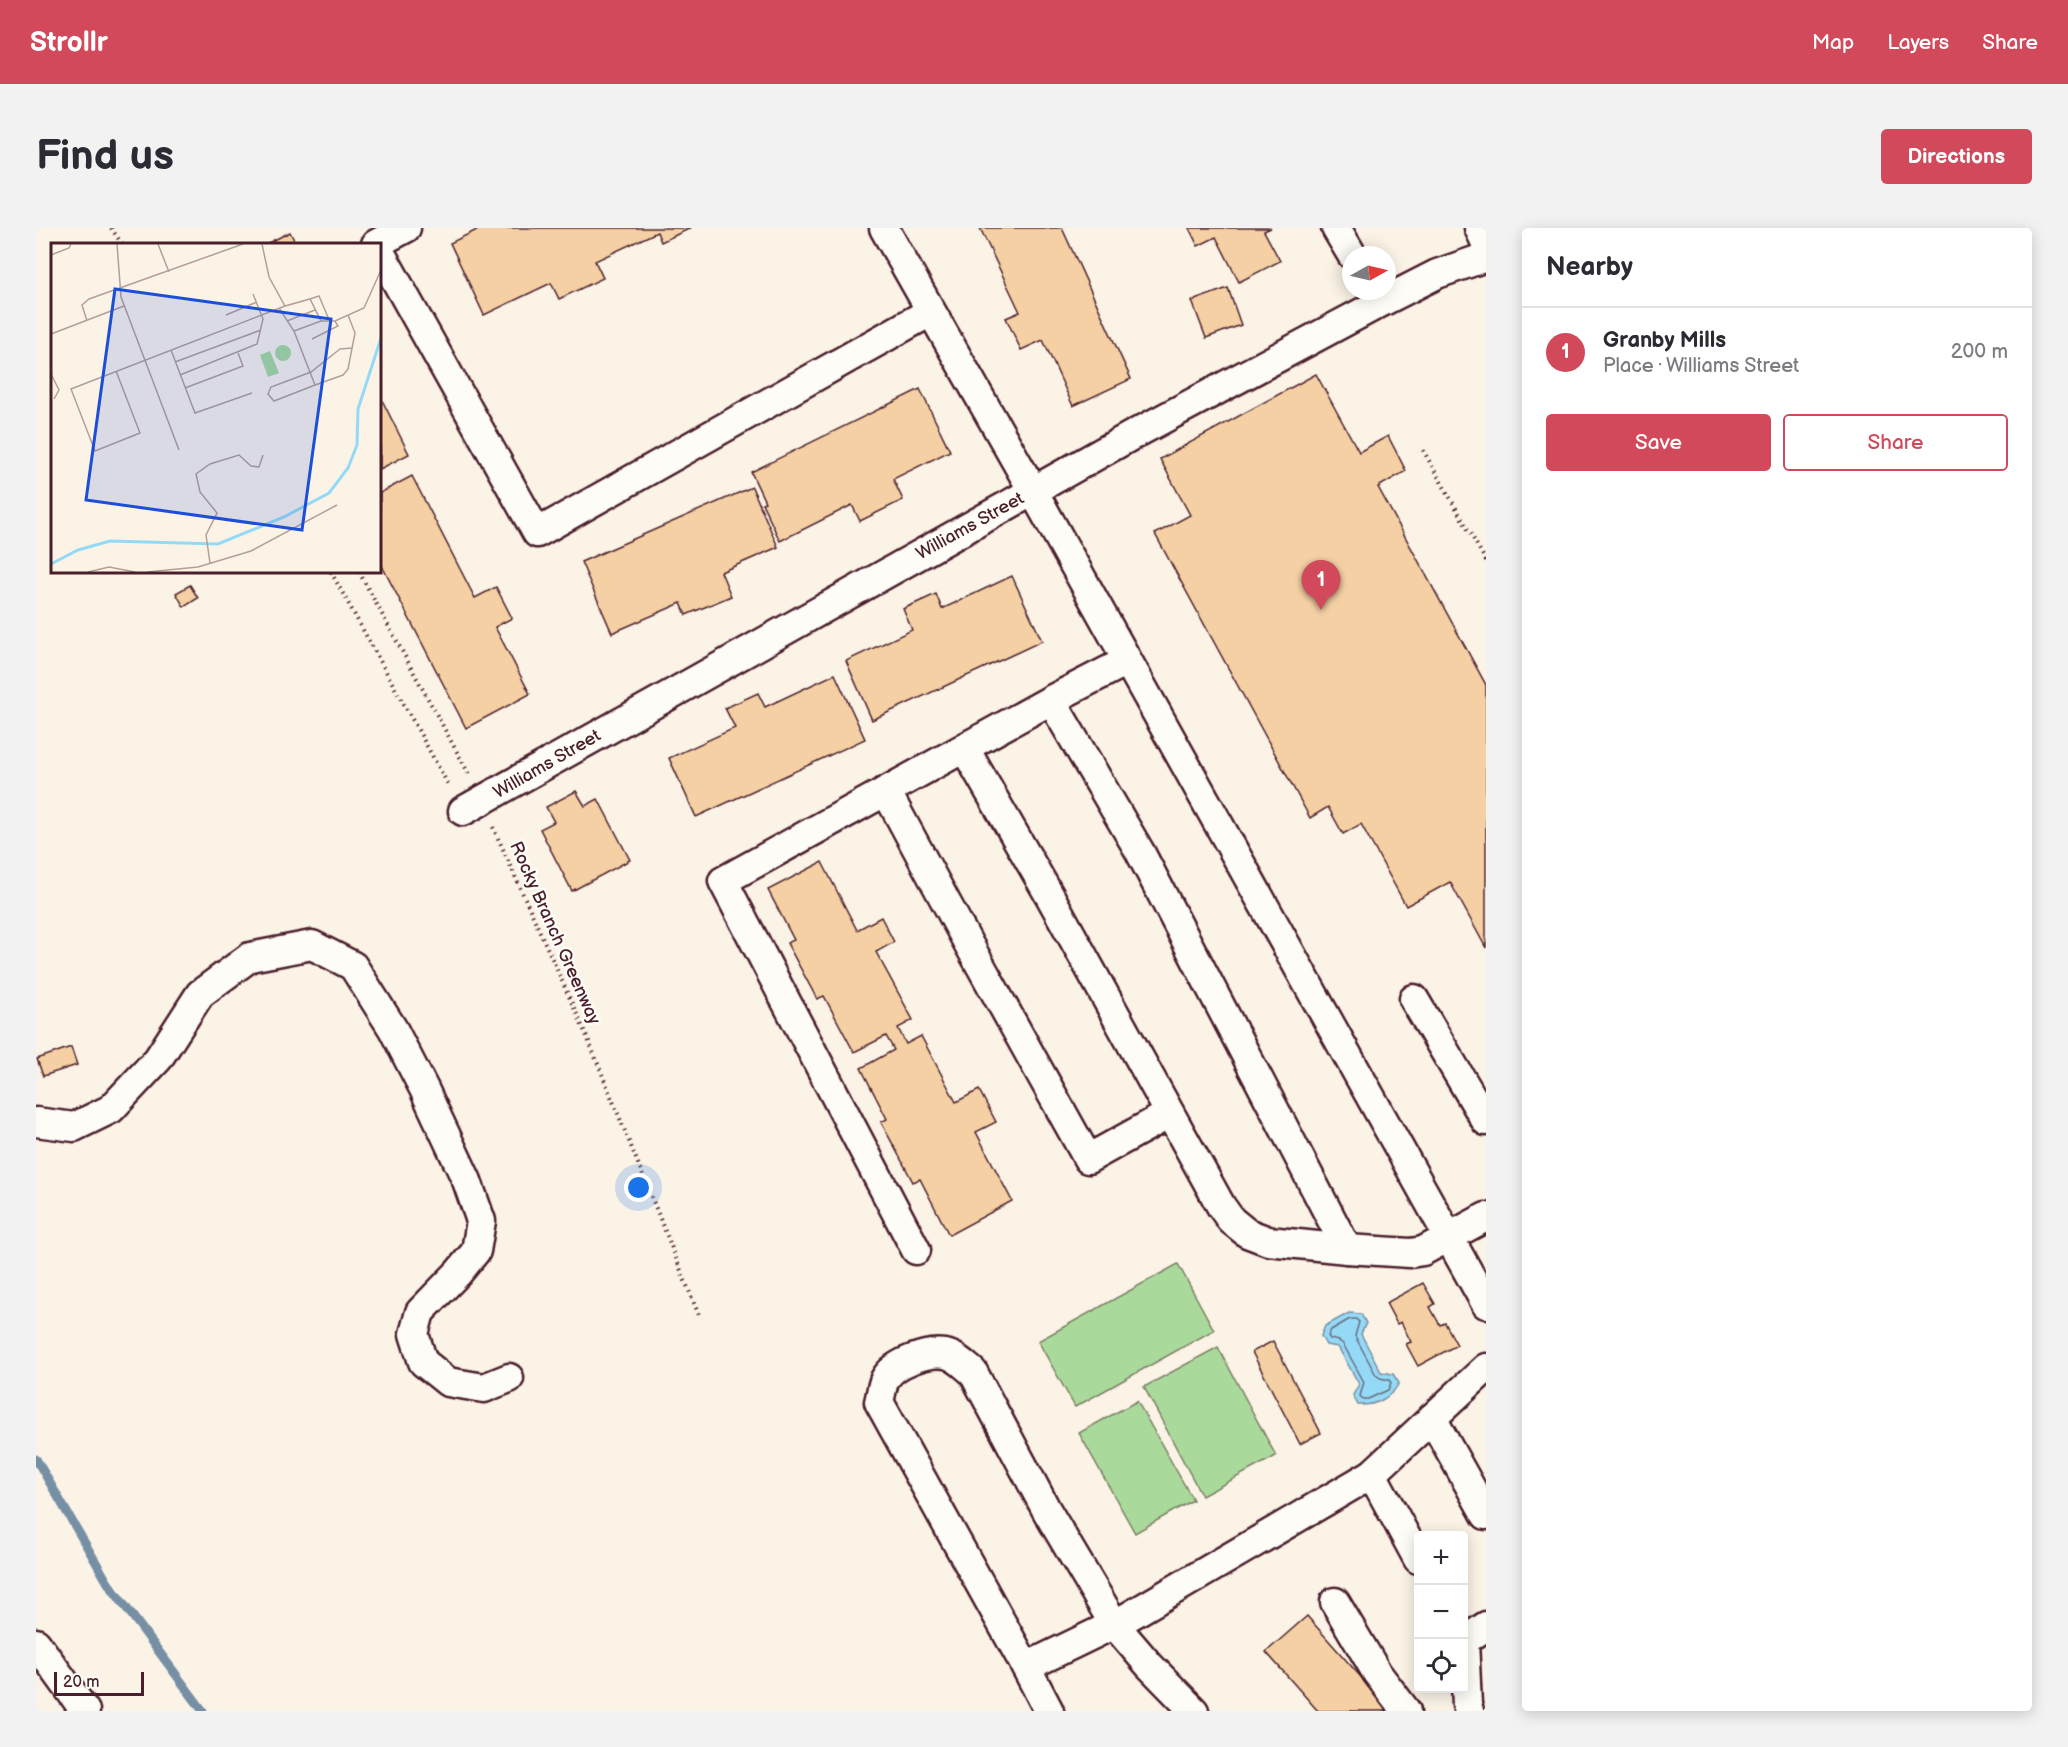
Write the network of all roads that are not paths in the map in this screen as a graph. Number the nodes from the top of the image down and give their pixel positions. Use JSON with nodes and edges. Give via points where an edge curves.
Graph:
{"nodes":[{"id":1,"x":406,"y":228,"type":"edge"},
{"id":2,"x":884,"y":228,"type":"edge"},
{"id":3,"x":1336,"y":228,"type":"edge"},
{"id":4,"x":1479,"y":228,"type":"edge"},
{"id":5,"x":378,"y":243,"type":"edge"},
{"id":6,"x":1486,"y":243,"type":"edge"},
{"id":7,"x":1347,"y":246,"type":"edge"},
{"id":8,"x":381,"y":254,"type":"edge"},
{"id":9,"x":1486,"y":257,"type":"edge"},
{"id":10,"x":1396,"y":290,"type":"edge"},
{"id":11,"x":1372,"y":300,"type":"edge"},
{"id":12,"x":930,"y":312,"type":"junction"},
{"id":13,"x":1033,"y":491,"type":"junction"},
{"id":14,"x":1127,"y":661,"type":"junction"},
{"id":15,"x":1051,"y":700,"type":"junction"},
{"id":16,"x":965,"y":749,"type":"junction"},
{"id":17,"x":886,"y":790,"type":"junction"},
{"id":18,"x":472,"y":806,"type":"road end"},
{"id":19,"x":1414,"y":999,"type":"dead end"},
{"id":20,"x":1169,"y":1114,"type":"junction"},
{"id":21,"x":1486,"y":1121,"type":"edge"},
{"id":22,"x":36,"y":1122,"type":"edge"},
{"id":23,"x":1486,"y":1217,"type":"edge"},
{"id":24,"x":1449,"y":1238,"type":"junction"},
{"id":25,"x":1347,"y":1249,"type":"junction"},
{"id":26,"x":916,"y":1250,"type":"dead end"},
{"id":27,"x":1486,"y":1304,"type":"edge"},
{"id":28,"x":1486,"y":1368,"type":"edge"},
{"id":29,"x":509,"y":1378,"type":"dead end"},
{"id":30,"x":1432,"y":1418,"type":"junction"},
{"id":31,"x":1372,"y":1474,"type":"junction"},
{"id":32,"x":1486,"y":1515,"type":"edge"},
{"id":33,"x":1414,"y":1550,"type":"edge"},
{"id":34,"x":1335,"y":1602,"type":"dead end"},
{"id":35,"x":1114,"y":1624,"type":"junction"},
{"id":36,"x":1486,"y":1626,"type":"edge"},
{"id":37,"x":1467,"y":1639,"type":"edge"},
{"id":38,"x":36,"y":1644,"type":"edge"},
{"id":39,"x":1026,"y":1666,"type":"junction"},
{"id":40,"x":1468,"y":1666,"type":"edge"},
{"id":41,"x":1474,"y":1703,"type":"edge"},
{"id":42,"x":85,"y":1711,"type":"edge"},
{"id":43,"x":1049,"y":1711,"type":"edge"},
{"id":44,"x":1194,"y":1711,"type":"edge"},
{"id":45,"x":1406,"y":1711,"type":"edge"}],
"edges":[{"from":1,"to":5,"type":"street"},
{"from":2,"to":12,"type":"street"},
{"from":3,"to":7,"type":"street"},
{"from":4,"to":6,"type":"street"},
{"from":8,"to":12,"type":"street","via":[[537,533]]},
{"from":9,"to":10,"type":"street","name":"Williams Street"},
{"from":11,"to":13,"type":"street","name":"Williams Street"},
{"from":12,"to":13,"type":"street"},
{"from":13,"to":14,"type":"street"},
{"from":13,"to":18,"type":"street","name":"Williams Street"},
{"from":14,"to":15,"type":"street"},
{"from":14,"to":24,"type":"street"},
{"from":15,"to":16,"type":"street"},
{"from":15,"to":25,"type":"street","via":[[1140,852]]},
{"from":16,"to":17,"type":"street"},
{"from":16,"to":20,"type":"street"},
{"from":17,"to":20,"type":"street","via":[[1088,1159]]},
{"from":17,"to":26,"type":"street","via":[[723,881]]},
{"from":19,"to":21,"type":"street"},
{"from":20,"to":25,"type":"street","via":[[1221,1206],[1247,1233],[1268,1241]]},
{"from":22,"to":29,"type":"street","via":[[75,1127],[111,1109],[158,1059],[200,994],[250,957],[312,945],[353,966],[393,1029],[424,1089],[468,1181],[481,1221],[476,1251],[420,1312],[414,1334],[423,1362],[448,1382],[484,1388]]},
{"from":23,"to":24,"type":"street"},
{"from":24,"to":25,"type":"street","via":[[1410,1253]]},
{"from":24,"to":27,"type":"street"},
{"from":28,"to":30,"type":"street"},
{"from":30,"to":31,"type":"street"},
{"from":30,"to":32,"type":"street"},
{"from":31,"to":33,"type":"street"},
{"from":31,"to":35,"type":"street"},
{"from":34,"to":45,"type":"street","via":[[1377,1673]]},
{"from":35,"to":39,"type":"street"},
{"from":35,"to":39,"type":"street","via":[[1047,1511],[973,1372],[944,1354],[920,1355],[897,1367],[885,1379],[879,1402]]},
{"from":35,"to":44,"type":"street"},
{"from":36,"to":37,"type":"street"},
{"from":38,"to":42,"type":"street"},
{"from":39,"to":43,"type":"street"},
{"from":40,"to":41,"type":"street"}]}
